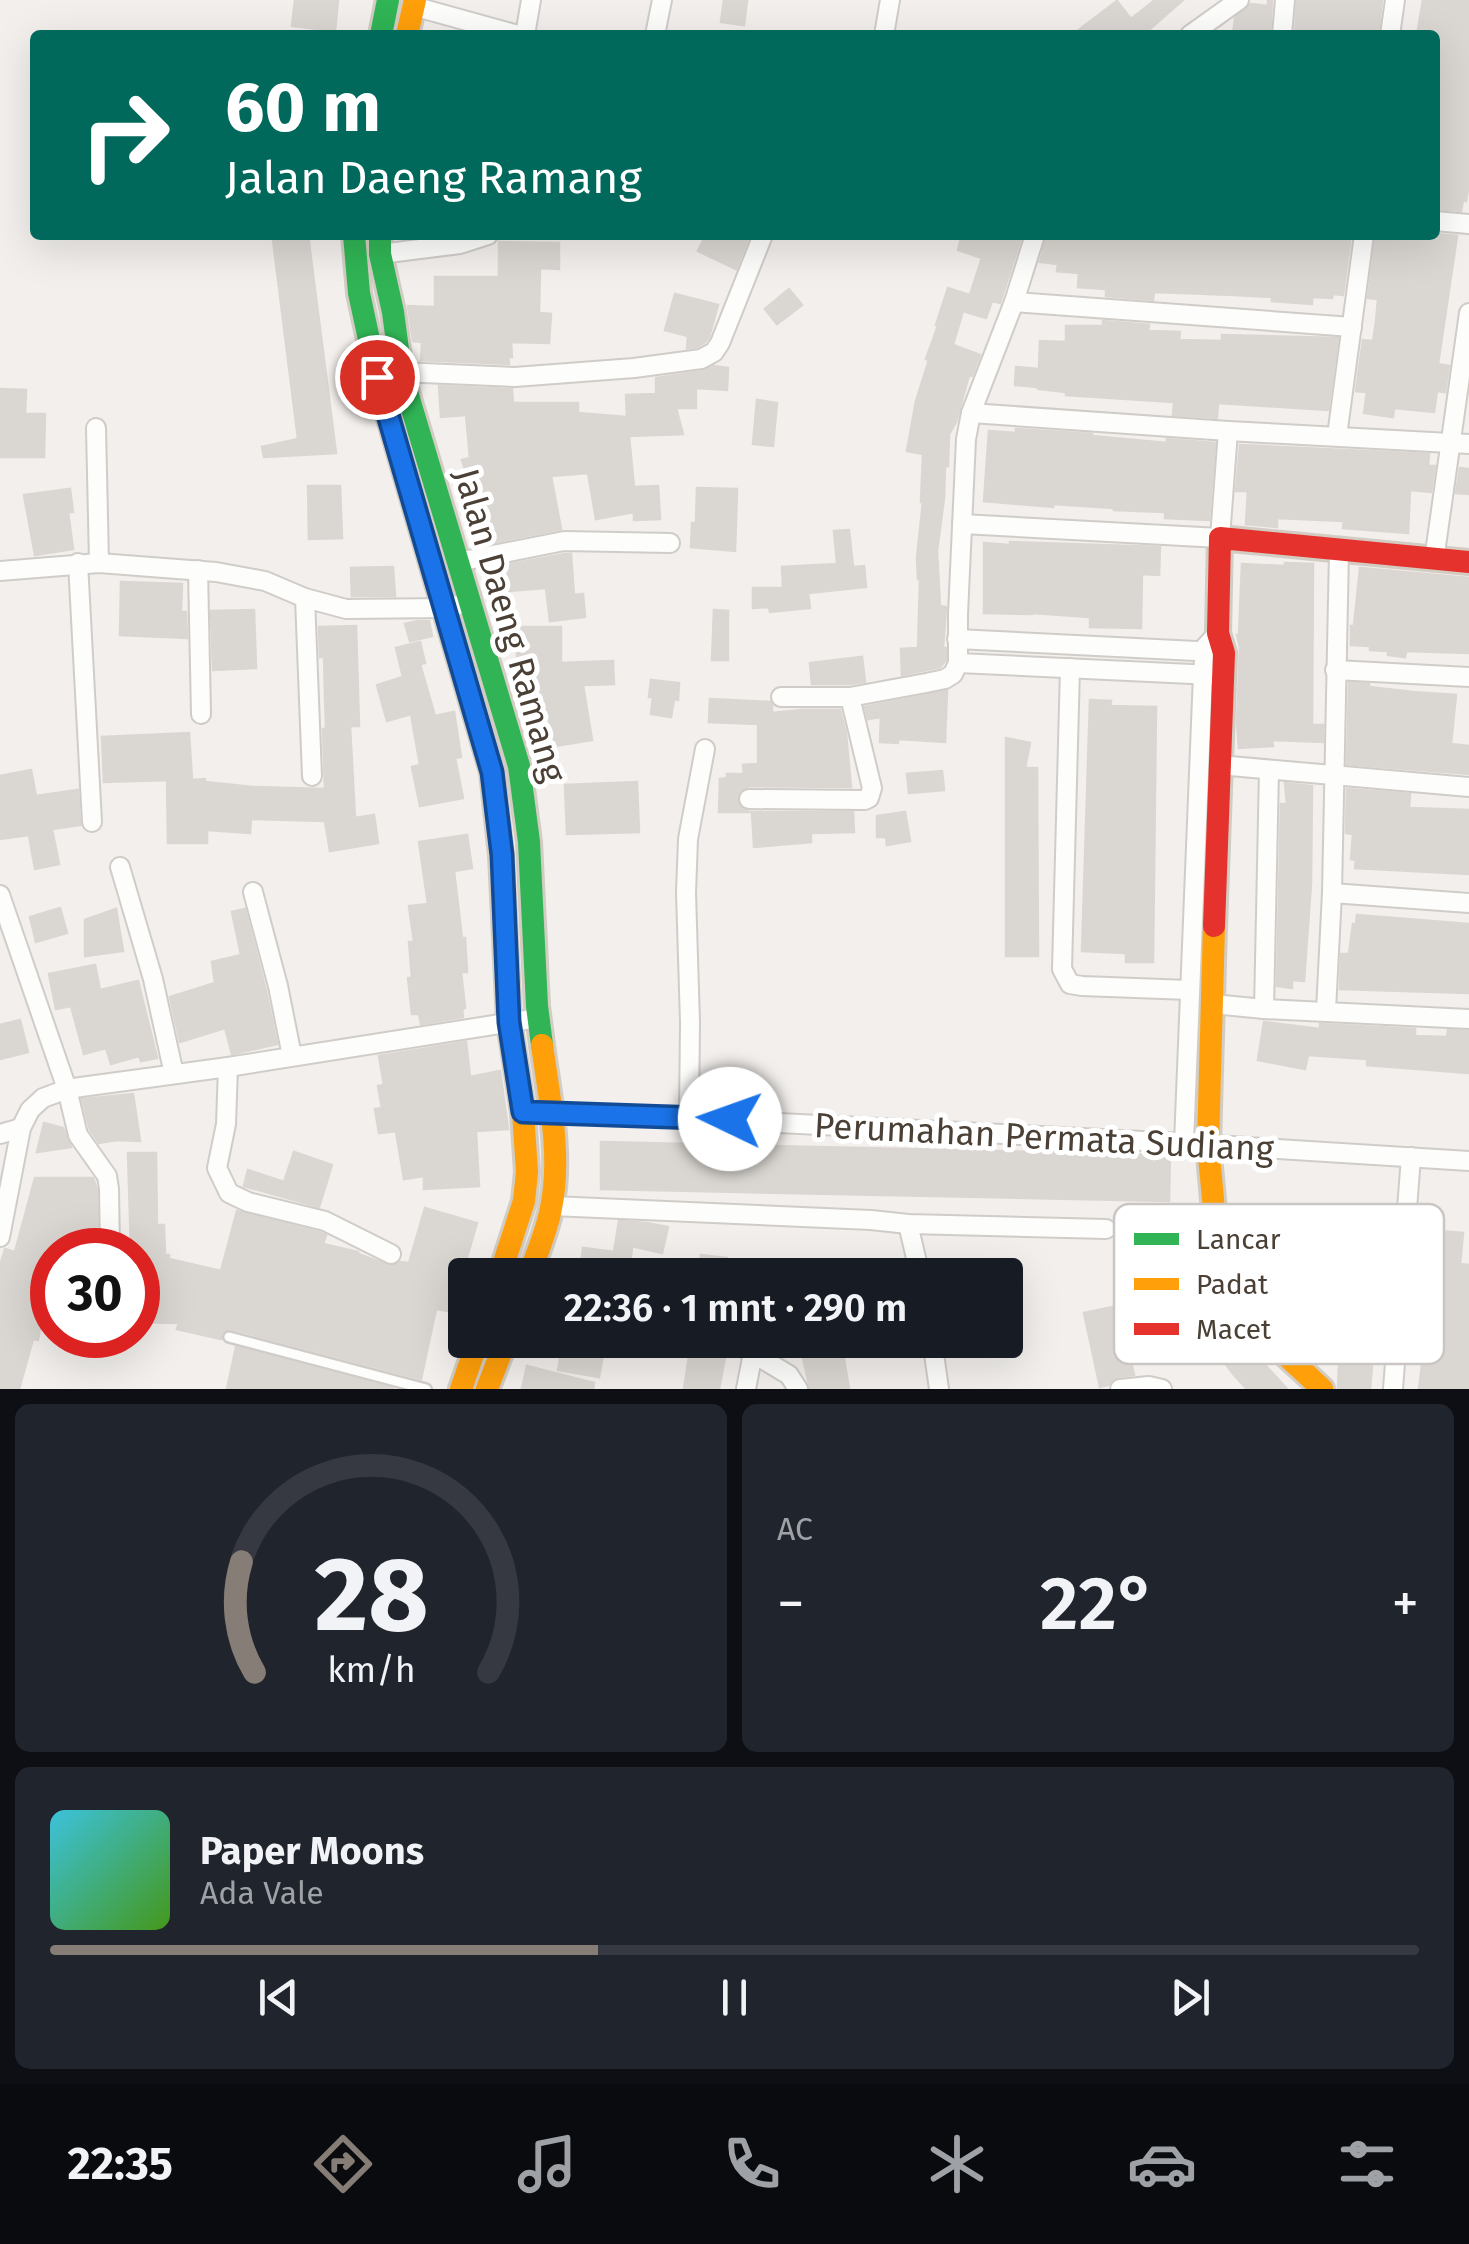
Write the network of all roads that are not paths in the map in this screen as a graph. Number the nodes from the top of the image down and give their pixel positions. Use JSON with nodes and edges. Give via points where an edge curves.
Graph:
{"nodes":[{"id":1,"x":388,"y":0,"type":"edge"},
{"id":2,"x":530,"y":0,"type":"edge"},
{"id":3,"x":662,"y":0,"type":"edge"},
{"id":4,"x":890,"y":0,"type":"edge"},
{"id":5,"x":1239,"y":0,"type":"edge"},
{"id":6,"x":1285,"y":0,"type":"edge"},
{"id":7,"x":1395,"y":0,"type":"edge"},
{"id":8,"x":414,"y":3,"type":"edge"},
{"id":9,"x":382,"y":30,"type":"edge"},
{"id":10,"x":408,"y":30,"type":"edge"},
{"id":11,"x":505,"y":30,"type":"edge"},
{"id":12,"x":523,"y":30,"type":"edge"},
{"id":13,"x":656,"y":30,"type":"edge"},
{"id":14,"x":885,"y":30,"type":"edge"},
{"id":15,"x":1197,"y":30,"type":"edge"},
{"id":16,"x":1282,"y":30,"type":"edge"},
{"id":17,"x":1391,"y":30,"type":"edge"},
{"id":18,"x":1440,"y":221,"type":"edge"},
{"id":19,"x":1469,"y":224,"type":"edge"},
{"id":20,"x":472,"y":240,"type":"edge"},
{"id":21,"x":761,"y":240,"type":"edge"},
{"id":22,"x":1033,"y":240,"type":"edge"},
{"id":23,"x":1363,"y":240,"type":"edge"},
{"id":24,"x":380,"y":245,"type":"edge"},
{"id":25,"x":354,"y":246,"type":"edge"},
{"id":26,"x":1014,"y":302,"type":"junction"},
{"id":27,"x":1469,"y":313,"type":"edge"},
{"id":28,"x":1352,"y":327,"type":"junction"},
{"id":29,"x":401,"y":372,"type":"junction"},
{"id":30,"x":377,"y":377,"type":"junction"},
{"id":31,"x":971,"y":413,"type":"junction"},
{"id":32,"x":96,"y":428,"type":"dead end"},
{"id":33,"x":1228,"y":432,"type":"junction"},
{"id":34,"x":1337,"y":436,"type":"junction"},
{"id":35,"x":1459,"y":444,"type":"edge"},
{"id":36,"x":962,"y":524,"type":"junction"},
{"id":37,"x":1220,"y":538,"type":"junction"},
{"id":38,"x":670,"y":542,"type":"dead end"},
{"id":39,"x":1339,"y":550,"type":"junction"},
{"id":40,"x":1434,"y":560,"type":"junction"},
{"id":41,"x":458,"y":562,"type":"junction"},
{"id":42,"x":1469,"y":562,"type":"edge"},
{"id":43,"x":78,"y":563,"type":"junction"},
{"id":44,"x":99,"y":563,"type":"junction"},
{"id":45,"x":198,"y":570,"type":"junction"},
{"id":46,"x":0,"y":571,"type":"edge"},
{"id":47,"x":305,"y":598,"type":"junction"},
{"id":48,"x":472,"y":602,"type":"junction"},
{"id":49,"x":444,"y":608,"type":"junction"},
{"id":50,"x":957,"y":639,"type":"junction"},
{"id":51,"x":1214,"y":657,"type":"junction"},
{"id":52,"x":958,"y":662,"type":"junction"},
{"id":53,"x":1070,"y":668,"type":"junction"},
{"id":54,"x":1335,"y":670,"type":"junction"},
{"id":55,"x":1469,"y":677,"type":"edge"},
{"id":56,"x":850,"y":696,"type":"junction"},
{"id":57,"x":781,"y":697,"type":"dead end"},
{"id":58,"x":201,"y":714,"type":"dead end"},
{"id":59,"x":513,"y":747,"type":"junction"},
{"id":60,"x":706,"y":748,"type":"dead end"},
{"id":61,"x":487,"y":753,"type":"junction"},
{"id":62,"x":1218,"y":766,"type":"junction"},
{"id":63,"x":1270,"y":770,"type":"junction"},
{"id":64,"x":1333,"y":775,"type":"junction"},
{"id":65,"x":312,"y":776,"type":"dead end"},
{"id":66,"x":1469,"y":787,"type":"edge"},
{"id":67,"x":749,"y":799,"type":"dead end"},
{"id":68,"x":92,"y":822,"type":"dead end"},
{"id":69,"x":526,"y":822,"type":"junction"},
{"id":70,"x":498,"y":825,"type":"junction"},
{"id":71,"x":120,"y":867,"type":"dead end"},
{"id":72,"x":253,"y":892,"type":"dead end"},
{"id":73,"x":1332,"y":893,"type":"junction"},
{"id":74,"x":0,"y":895,"type":"edge"},
{"id":75,"x":1469,"y":903,"type":"edge"},
{"id":76,"x":1189,"y":990,"type":"junction"},
{"id":77,"x":1213,"y":1004,"type":"junction"},
{"id":78,"x":1264,"y":1009,"type":"junction"},
{"id":79,"x":1326,"y":1010,"type":"junction"},
{"id":80,"x":538,"y":1018,"type":"junction"},
{"id":81,"x":1469,"y":1019,"type":"edge"},
{"id":82,"x":509,"y":1022,"type":"junction"},
{"id":83,"x":292,"y":1056,"type":"junction"},
{"id":84,"x":228,"y":1067,"type":"junction"},
{"id":85,"x":174,"y":1074,"type":"junction"},
{"id":86,"x":67,"y":1089,"type":"junction"},
{"id":87,"x":523,"y":1112,"type":"junction"},
{"id":88,"x":551,"y":1113,"type":"junction"},
{"id":89,"x":689,"y":1117,"type":"junction"},
{"id":90,"x":22,"y":1128,"type":"junction"},
{"id":91,"x":0,"y":1134,"type":"edge"},
{"id":92,"x":1184,"y":1142,"type":"junction"},
{"id":93,"x":1208,"y":1144,"type":"junction"},
{"id":94,"x":1411,"y":1157,"type":"junction"},
{"id":95,"x":1469,"y":1161,"type":"edge"},
{"id":96,"x":1213,"y":1204,"type":"edge"},
{"id":97,"x":1407,"y":1204,"type":"edge"},
{"id":98,"x":552,"y":1206,"type":"junction"},
{"id":99,"x":908,"y":1224,"type":"junction"},
{"id":100,"x":109,"y":1228,"type":"edge"},
{"id":101,"x":1106,"y":1228,"type":"dead end"},
{"id":102,"x":0,"y":1237,"type":"edge"},
{"id":103,"x":391,"y":1254,"type":"dead end"},
{"id":104,"x":506,"y":1258,"type":"edge"},
{"id":105,"x":535,"y":1258,"type":"edge"},
{"id":106,"x":916,"y":1258,"type":"edge"},
{"id":107,"x":229,"y":1337,"type":"dead end"},
{"id":108,"x":471,"y":1358,"type":"edge"},
{"id":109,"x":499,"y":1358,"type":"edge"},
{"id":110,"x":752,"y":1358,"type":"edge"},
{"id":111,"x":761,"y":1358,"type":"edge"},
{"id":112,"x":935,"y":1358,"type":"edge"},
{"id":113,"x":1295,"y":1364,"type":"edge"},
{"id":114,"x":1395,"y":1364,"type":"edge"},
{"id":115,"x":426,"y":1389,"type":"edge"},
{"id":116,"x":460,"y":1389,"type":"edge"},
{"id":117,"x":488,"y":1389,"type":"edge"},
{"id":118,"x":746,"y":1389,"type":"edge"},
{"id":119,"x":798,"y":1389,"type":"edge"},
{"id":120,"x":939,"y":1389,"type":"edge"},
{"id":121,"x":1120,"y":1389,"type":"edge"},
{"id":122,"x":1162,"y":1389,"type":"edge"},
{"id":123,"x":1322,"y":1389,"type":"edge"},
{"id":124,"x":1393,"y":1389,"type":"edge"}],
"edges":[{"from":1,"to":9,"type":"main road"},
{"from":2,"to":12,"type":"street"},
{"from":3,"to":13,"type":"street"},
{"from":4,"to":14,"type":"street"},
{"from":5,"to":15,"type":"street"},
{"from":6,"to":16,"type":"street"},
{"from":7,"to":17,"type":"street"},
{"from":8,"to":10,"type":"main road"},
{"from":8,"to":11,"type":"street"},
{"from":18,"to":19,"type":"street"},
{"from":20,"to":24,"type":"street"},
{"from":21,"to":29,"type":"street","via":[[720,343],[708,356],[515,376]]},
{"from":22,"to":26,"type":"street"},
{"from":23,"to":28,"type":"street"},
{"from":24,"to":25,"type":"main road"},
{"from":24,"to":29,"type":"main road","name":"Jalan Daeng Ramang"},
{"from":25,"to":30,"type":"main road","name":"Jalan Daeng Ramang"},
{"from":26,"to":28,"type":"street"},
{"from":26,"to":31,"type":"street"},
{"from":27,"to":35,"type":"street"},
{"from":28,"to":34,"type":"street"},
{"from":29,"to":30,"type":"street"},
{"from":29,"to":41,"type":"main road","name":"Jalan Daeng Ramang"},
{"from":30,"to":49,"type":"main road","name":"Jalan Daeng Ramang"},
{"from":31,"to":33,"type":"street"},
{"from":31,"to":36,"type":"street"},
{"from":32,"to":44,"type":"street"},
{"from":33,"to":34,"type":"street"},
{"from":33,"to":37,"type":"street"},
{"from":34,"to":35,"type":"street"},
{"from":35,"to":40,"type":"street"},
{"from":36,"to":37,"type":"street"},
{"from":36,"to":50,"type":"street"},
{"from":37,"to":39,"type":"main road"},
{"from":37,"to":51,"type":"main road"},
{"from":38,"to":41,"type":"street","via":[[564,541]]},
{"from":39,"to":40,"type":"main road"},
{"from":39,"to":54,"type":"street"},
{"from":40,"to":42,"type":"main road"},
{"from":41,"to":48,"type":"main road","name":"Jalan Daeng Ramang"},
{"from":43,"to":44,"type":"street"},
{"from":43,"to":46,"type":"street"},
{"from":43,"to":68,"type":"street"},
{"from":44,"to":45,"type":"street"},
{"from":45,"to":47,"type":"street","via":[[265,581]]},
{"from":45,"to":58,"type":"street"},
{"from":47,"to":49,"type":"street","via":[[346,609]]},
{"from":47,"to":65,"type":"street"},
{"from":48,"to":49,"type":"street"},
{"from":48,"to":59,"type":"main road","name":"Jalan Daeng Ramang"},
{"from":49,"to":61,"type":"main road","name":"Jalan Daeng Ramang"},
{"from":50,"to":51,"type":"street"},
{"from":50,"to":52,"type":"street"},
{"from":51,"to":53,"type":"street"},
{"from":51,"to":62,"type":"main road"},
{"from":51,"to":76,"type":"street"},
{"from":52,"to":53,"type":"street"},
{"from":52,"to":56,"type":"street","via":[[945,679]]},
{"from":53,"to":76,"type":"street","via":[[1064,977],[1082,986]]},
{"from":54,"to":55,"type":"street"},
{"from":54,"to":64,"type":"street"},
{"from":56,"to":57,"type":"street"},
{"from":56,"to":67,"type":"street","via":[[869,798]]},
{"from":59,"to":61,"type":"main road"},
{"from":59,"to":69,"type":"main road","name":"Jalan Daeng Ramang"},
{"from":60,"to":89,"type":"street","via":[[688,839]]},
{"from":61,"to":70,"type":"main road","name":"Jalan Daeng Ramang"},
{"from":62,"to":63,"type":"street"},
{"from":62,"to":77,"type":"main road"},
{"from":63,"to":64,"type":"street"},
{"from":63,"to":78,"type":"street"},
{"from":64,"to":66,"type":"street"},
{"from":64,"to":73,"type":"street"},
{"from":69,"to":70,"type":"main road"},
{"from":69,"to":80,"type":"main road","name":"Jalan Daeng Ramang"},
{"from":70,"to":82,"type":"main road","name":"Jalan Daeng Ramang"},
{"from":71,"to":85,"type":"street"},
{"from":72,"to":83,"type":"street"},
{"from":73,"to":75,"type":"street"},
{"from":73,"to":79,"type":"street"},
{"from":74,"to":86,"type":"street"},
{"from":76,"to":92,"type":"street"},
{"from":77,"to":78,"type":"street"},
{"from":77,"to":93,"type":"main road"},
{"from":78,"to":79,"type":"street"},
{"from":79,"to":81,"type":"street"},
{"from":80,"to":82,"type":"street"},
{"from":80,"to":88,"type":"main road","name":"Jalan Daeng Ramang"},
{"from":82,"to":83,"type":"street"},
{"from":82,"to":87,"type":"main road","name":"Jalan Daeng Ramang"},
{"from":83,"to":84,"type":"street"},
{"from":84,"to":85,"type":"street"},
{"from":84,"to":103,"type":"street","via":[[217,1168],[230,1192],[326,1221]]},
{"from":85,"to":86,"type":"street"},
{"from":86,"to":90,"type":"street","via":[[43,1098]]},
{"from":86,"to":100,"type":"street","via":[[80,1140],[107,1176]]},
{"from":87,"to":88,"type":"street","name":"Perumahan Permata Sudiang"},
{"from":87,"to":104,"type":"main road","name":"Jalan Daeng Ramang","via":[[524,1202]]},
{"from":88,"to":89,"type":"street","name":"Perumahan Permata Sudiang"},
{"from":88,"to":98,"type":"main road","name":"Jalan Daeng Ramang"},
{"from":89,"to":92,"type":"street","name":"Perumahan Permata Sudiang"},
{"from":90,"to":91,"type":"street"},
{"from":90,"to":102,"type":"street"},
{"from":92,"to":93,"type":"street","name":"Perumahan Permata Sudiang"},
{"from":93,"to":94,"type":"street","name":"Perumahan Permata Sudiang"},
{"from":93,"to":96,"type":"main road"},
{"from":94,"to":95,"type":"street","name":"Perumahan Permata Sudiang"},
{"from":94,"to":97,"type":"street"},
{"from":98,"to":99,"type":"street"},
{"from":98,"to":105,"type":"main road","name":"Jalan Daeng Ramang"},
{"from":99,"to":101,"type":"street"},
{"from":99,"to":106,"type":"street"},
{"from":107,"to":115,"type":"lane"},
{"from":108,"to":116,"type":"main road"},
{"from":109,"to":117,"type":"main road"},
{"from":110,"to":118,"type":"street"},
{"from":111,"to":119,"type":"street"},
{"from":112,"to":120,"type":"street"},
{"from":113,"to":123,"type":"main road"},
{"from":114,"to":124,"type":"street"},
{"from":121,"to":122,"type":"street"}]}
